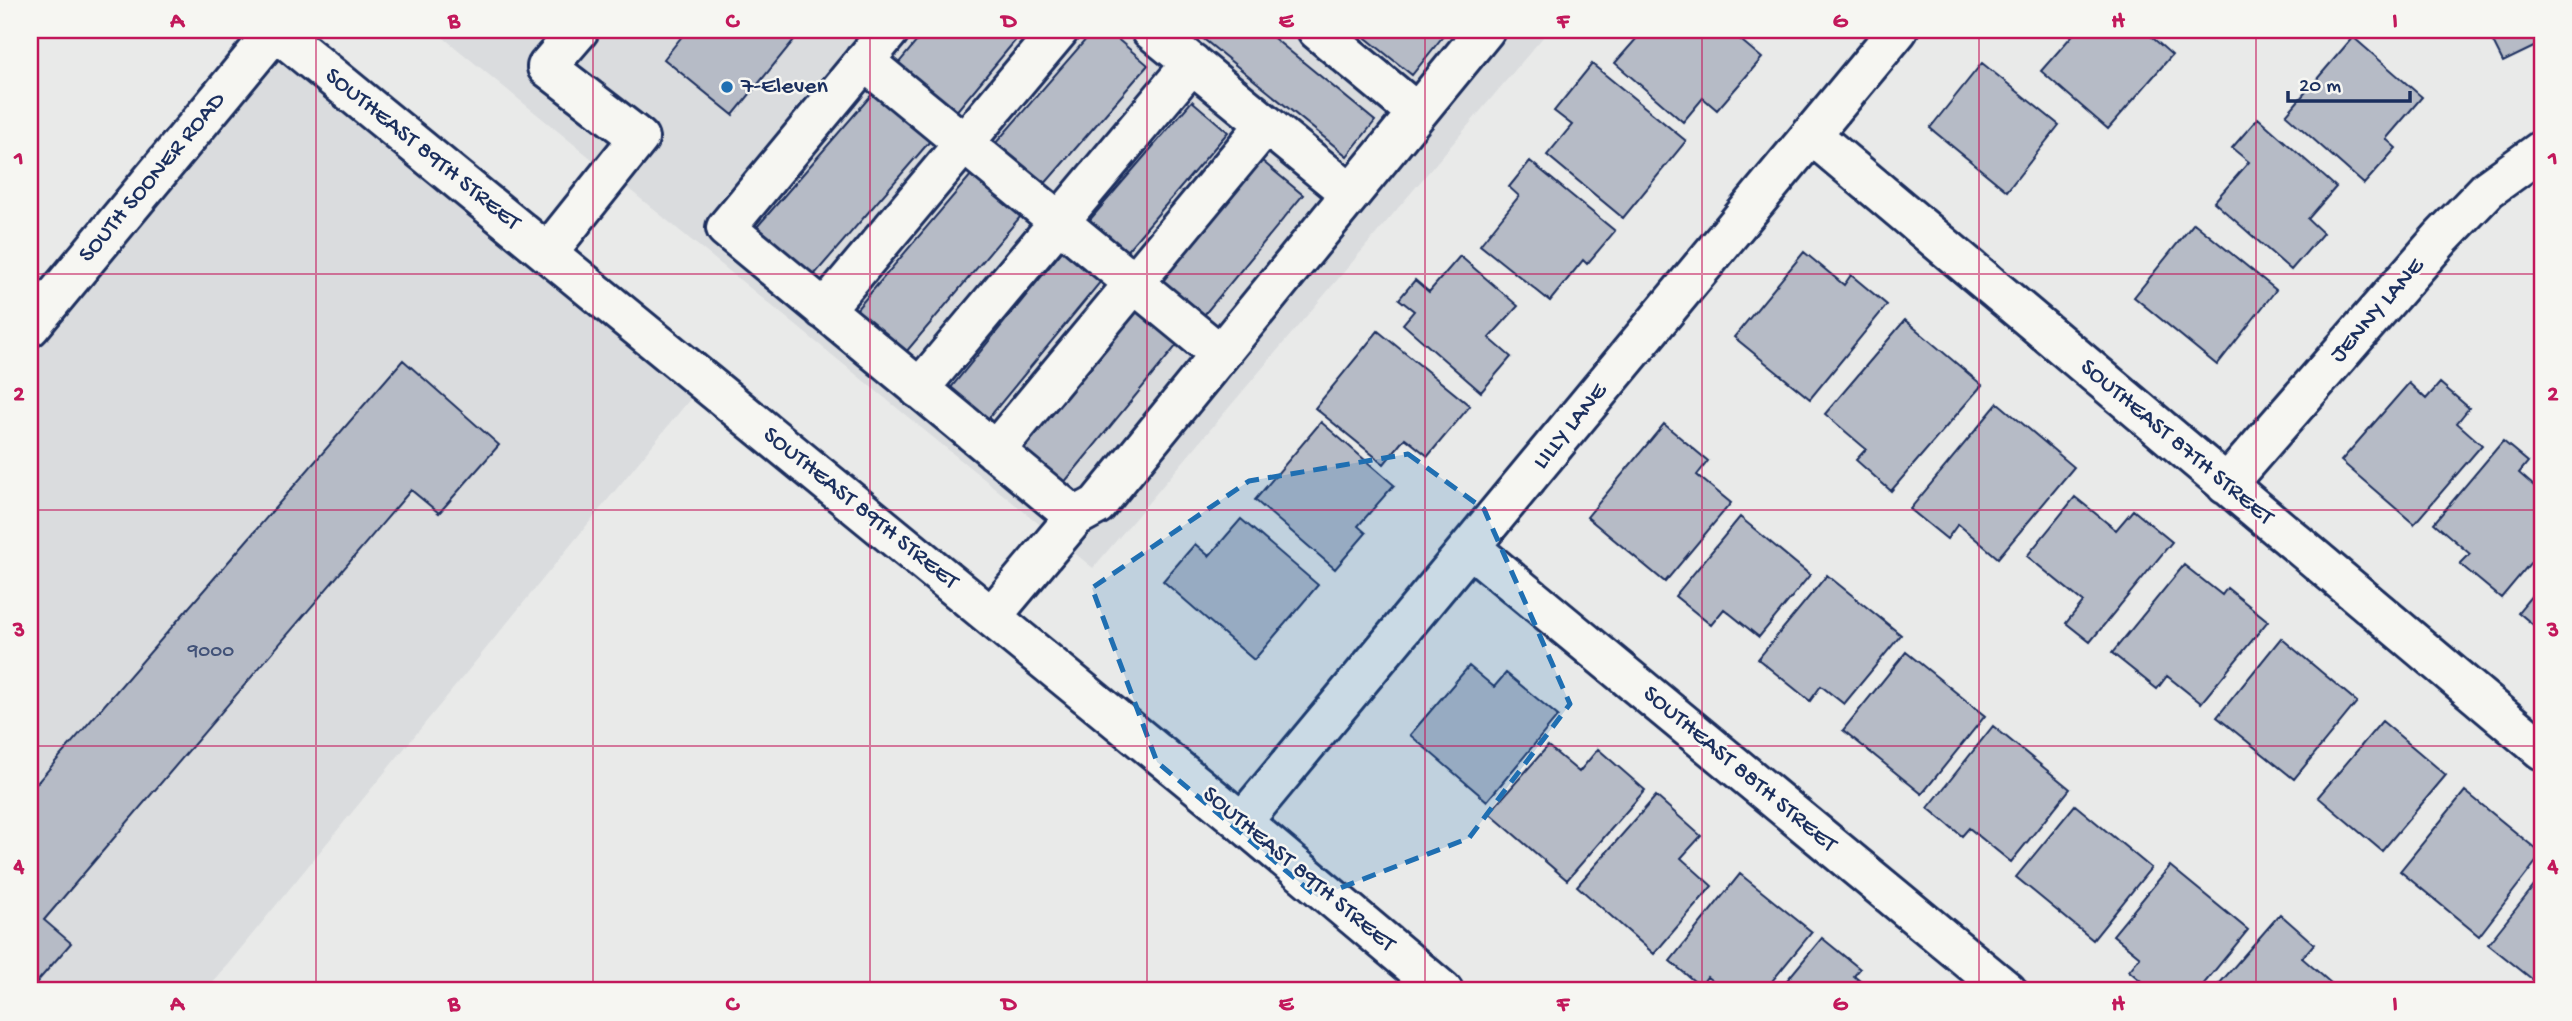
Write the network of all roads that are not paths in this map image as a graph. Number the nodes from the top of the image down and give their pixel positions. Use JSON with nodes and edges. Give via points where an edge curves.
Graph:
{"nodes":[{"id":1,"x":276,"y":30,"type":"edge"},
{"id":2,"x":579,"y":30,"type":"edge"},
{"id":3,"x":890,"y":30,"type":"edge"},
{"id":4,"x":1059,"y":30,"type":"edge"},
{"id":5,"x":1317,"y":30,"type":"edge"},
{"id":6,"x":1485,"y":30,"type":"edge"},
{"id":7,"x":1898,"y":30,"type":"edge"},
{"id":8,"x":1179,"y":43,"type":"edge"},
{"id":9,"x":864,"y":61,"type":"junction"},
{"id":10,"x":1417,"y":113,"type":"junction"},
{"id":11,"x":1266,"y":124,"type":"junction"},
{"id":12,"x":1812,"y":135,"type":"junction"},
{"id":13,"x":964,"y":143,"type":"junction"},
{"id":14,"x":2542,"y":150,"type":"edge"},
{"id":15,"x":1351,"y":194,"type":"junction"},
{"id":16,"x":1060,"y":220,"type":"junction"},
{"id":17,"x":547,"y":253,"type":"junction"},
{"id":18,"x":1135,"y":283,"type":"junction"},
{"id":19,"x":824,"y":310,"type":"junction"},
{"id":20,"x":30,"y":327,"type":"edge"},
{"id":21,"x":1220,"y":354,"type":"junction"},
{"id":22,"x":919,"y":389,"type":"junction"},
{"id":23,"x":995,"y":452,"type":"junction"},
{"id":24,"x":2226,"y":485,"type":"junction"},
{"id":25,"x":1075,"y":517,"type":"junction"},
{"id":26,"x":1471,"y":548,"type":"junction"},
{"id":27,"x":992,"y":616,"type":"junction"},
{"id":28,"x":2542,"y":750,"type":"edge"},
{"id":29,"x":1242,"y":822,"type":"junction"},
{"id":30,"x":1443,"y":991,"type":"edge"},
{"id":31,"x":2007,"y":991,"type":"edge"}],
"edges":[{"from":1,"to":17,"type":"street","name":"SOUTHEAST 89TH STREET"},
{"from":1,"to":20,"type":"street","name":"SOUTH SOONER ROAD"},
{"from":2,"to":17,"type":"street","via":[[547,67],[639,138]]},
{"from":3,"to":9,"type":"street"},
{"from":4,"to":13,"type":"street"},
{"from":5,"to":10,"type":"street"},
{"from":6,"to":10,"type":"street"},
{"from":7,"to":12,"type":"street","name":"LILLY LANE"},
{"from":8,"to":11,"type":"street"},
{"from":8,"to":16,"type":"street"},
{"from":9,"to":13,"type":"street"},
{"from":9,"to":19,"type":"street","via":[[726,228]]},
{"from":10,"to":15,"type":"street"},
{"from":11,"to":15,"type":"street"},
{"from":11,"to":18,"type":"street"},
{"from":12,"to":24,"type":"street","name":"SOUTHEAST 87TH STREET"},
{"from":12,"to":26,"type":"street","name":"LILLY LANE"},
{"from":13,"to":16,"type":"street"},
{"from":13,"to":19,"type":"street"},
{"from":14,"to":24,"type":"street","name":"JENNY LANE","via":[[2488,189],[2441,238]]},
{"from":15,"to":21,"type":"street"},
{"from":16,"to":18,"type":"street"},
{"from":16,"to":22,"type":"street"},
{"from":17,"to":27,"type":"street","name":"SOUTHEAST 89TH STREET"},
{"from":18,"to":21,"type":"street"},
{"from":18,"to":23,"type":"street"},
{"from":19,"to":22,"type":"street"},
{"from":21,"to":25,"type":"street","via":[[1097,505]]},
{"from":22,"to":23,"type":"street"},
{"from":23,"to":25,"type":"street"},
{"from":24,"to":28,"type":"street","name":"SOUTHEAST 87TH STREET"},
{"from":25,"to":27,"type":"street"},
{"from":26,"to":29,"type":"street","name":"LILLY LANE"},
{"from":26,"to":31,"type":"street","name":"SOUTHEAST 88TH STREET"},
{"from":27,"to":29,"type":"street","name":"SOUTHEAST 89TH STREET"},
{"from":29,"to":30,"type":"street","name":"SOUTHEAST 89TH STREET"}]}
